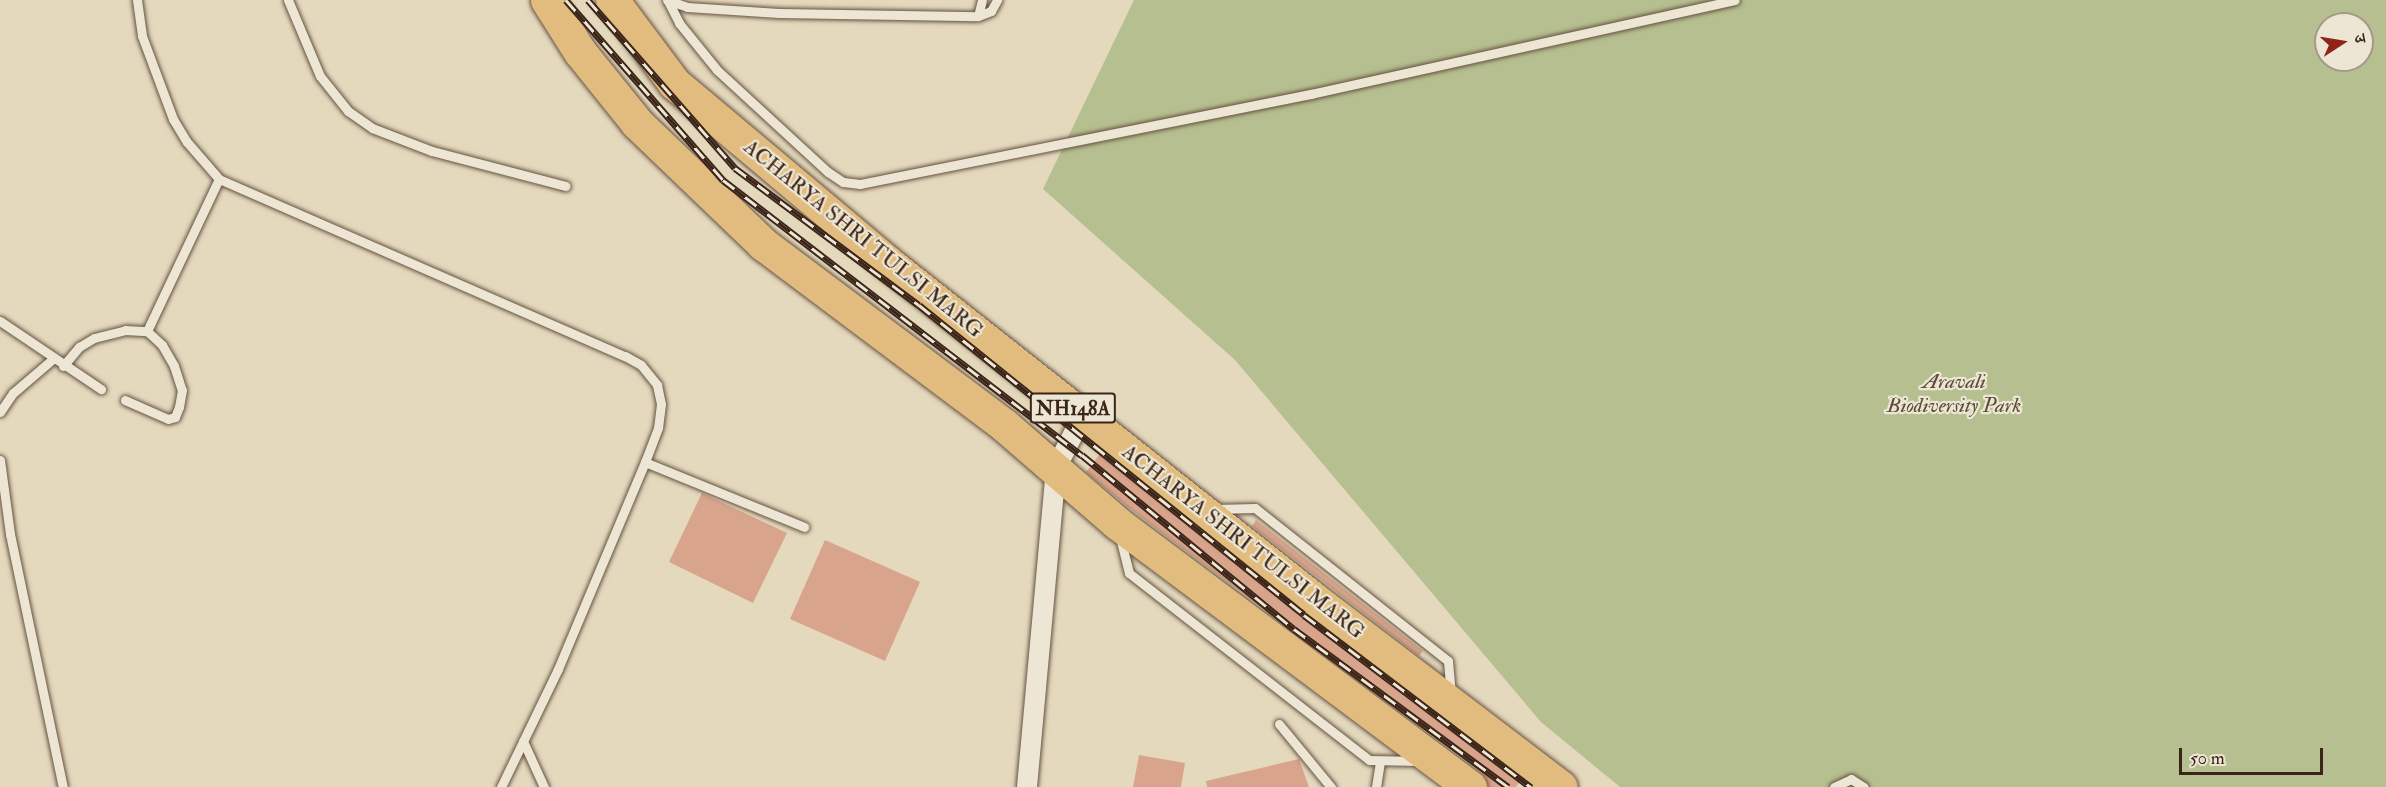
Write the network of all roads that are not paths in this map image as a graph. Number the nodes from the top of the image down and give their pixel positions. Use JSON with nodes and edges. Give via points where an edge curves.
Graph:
{"nodes":[{"id":1,"x":137,"y":0,"type":"edge"},
{"id":2,"x":288,"y":0,"type":"edge"},
{"id":3,"x":547,"y":0,"type":"edge"},
{"id":4,"x":612,"y":0,"type":"edge"},
{"id":5,"x":667,"y":0,"type":"edge"},
{"id":6,"x":982,"y":0,"type":"edge"},
{"id":7,"x":998,"y":0,"type":"edge"},
{"id":8,"x":1735,"y":0,"type":"edge"},
{"id":9,"x":978,"y":16,"type":"junction"},
{"id":10,"x":219,"y":179,"type":"junction"},
{"id":11,"x":565,"y":186,"type":"dead end"},
{"id":12,"x":0,"y":321,"type":"edge"},
{"id":13,"x":147,"y":331,"type":"junction"},
{"id":14,"x":54,"y":358,"type":"junction"},
{"id":15,"x":63,"y":366,"type":"junction"},
{"id":16,"x":101,"y":389,"type":"dead end"},
{"id":17,"x":125,"y":400,"type":"dead end"},
{"id":18,"x":0,"y":412,"type":"edge"},
{"id":19,"x":1083,"y":415,"type":"junction"},
{"id":20,"x":0,"y":460,"type":"edge"},
{"id":21,"x":645,"y":462,"type":"junction"},
{"id":22,"x":1056,"y":468,"type":"junction"},
{"id":23,"x":1117,"y":523,"type":"junction"},
{"id":24,"x":804,"y":527,"type":"dead end"},
{"id":25,"x":1279,"y":724,"type":"dead end"},
{"id":26,"x":523,"y":741,"type":"junction"},
{"id":27,"x":1433,"y":760,"type":"junction"},
{"id":28,"x":1380,"y":762,"type":"junction"},
{"id":29,"x":63,"y":787,"type":"edge"},
{"id":30,"x":501,"y":787,"type":"edge"},
{"id":31,"x":544,"y":787,"type":"edge"},
{"id":32,"x":1027,"y":787,"type":"edge"},
{"id":33,"x":1331,"y":787,"type":"edge"},
{"id":34,"x":1376,"y":787,"type":"edge"},
{"id":35,"x":1470,"y":787,"type":"edge"},
{"id":36,"x":1561,"y":787,"type":"edge"},
{"id":37,"x":1834,"y":787,"type":"edge"},
{"id":38,"x":1864,"y":787,"type":"edge"}],
"edges":[{"from":1,"to":10,"type":"lane","via":[[142,36],[173,119]]},
{"from":2,"to":11,"type":"lane","via":[[320,76],[348,111],[372,128],[432,151]]},
{"from":3,"to":22,"type":"highway","number":"NH148A","via":[[580,52],[637,123],[763,244]]},
{"from":4,"to":19,"type":"highway","name":"ACHARYA SHRI TULSI MARG","number":"NH148A","via":[[674,83],[887,262]]},
{"from":5,"to":8,"type":"lane","via":[[679,22],[717,70],[828,172],[843,182],[860,184],[1311,94]]},
{"from":5,"to":9,"type":"lane","via":[[687,7],[779,13]]},
{"from":6,"to":9,"type":"lane"},
{"from":7,"to":9,"type":"lane","via":[[991,11]]},
{"from":10,"to":13,"type":"lane"},
{"from":10,"to":21,"type":"lane","via":[[641,365],[652,376],[660,396],[658,428]]},
{"from":12,"to":14,"type":"lane"},
{"from":13,"to":15,"type":"lane","via":[[125,330],[94,338],[79,347]]},
{"from":13,"to":17,"type":"lane","via":[[162,345],[174,366],[182,390],[179,407],[175,417],[168,419]]},
{"from":14,"to":15,"type":"lane"},
{"from":14,"to":18,"type":"lane","via":[[13,393]]},
{"from":15,"to":16,"type":"lane"},
{"from":19,"to":22,"type":"street"},
{"from":19,"to":36,"type":"highway","name":"ACHARYA SHRI TULSI MARG","number":"NH148A","via":[[1200,510]]},
{"from":20,"to":29,"type":"lane","via":[[10,534]]},
{"from":21,"to":24,"type":"lane"},
{"from":21,"to":26,"type":"lane","via":[[558,669]]},
{"from":22,"to":23,"type":"highway","number":"NH148A"},
{"from":22,"to":32,"type":"street"},
{"from":23,"to":27,"type":"highway","number":"NH148A"},
{"from":23,"to":28,"type":"lane","via":[[1129,573],[1369,760]]},
{"from":25,"to":33,"type":"lane"},
{"from":26,"to":30,"type":"lane"},
{"from":26,"to":31,"type":"lane"},
{"from":27,"to":28,"type":"lane"},
{"from":27,"to":35,"type":"highway","number":"NH148A"},
{"from":28,"to":34,"type":"lane"},
{"from":37,"to":38,"type":"lane","via":[[1851,779]]}]}
